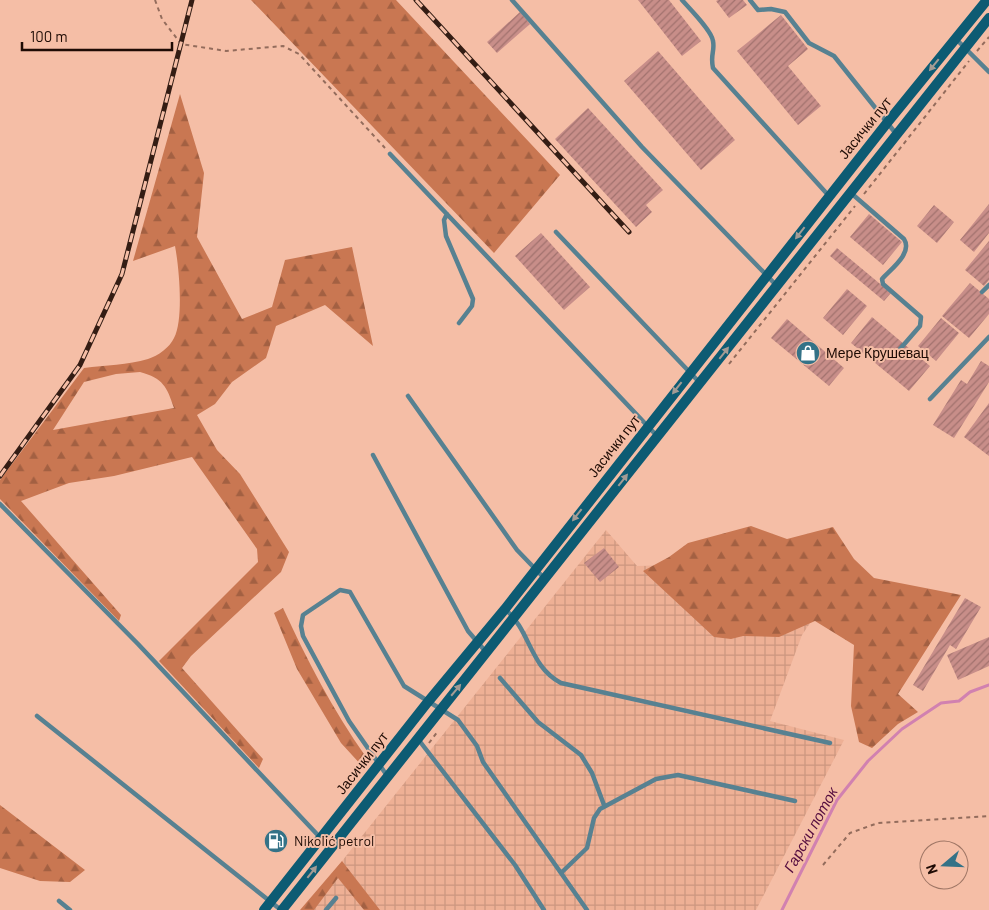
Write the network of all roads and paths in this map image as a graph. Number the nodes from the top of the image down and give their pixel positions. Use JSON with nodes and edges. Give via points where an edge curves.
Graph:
{"nodes":[{"id":1,"x":155,"y":0,"type":"edge"},
{"id":2,"x":512,"y":0,"type":"edge"},
{"id":3,"x":682,"y":0,"type":"edge"},
{"id":4,"x":750,"y":0,"type":"edge"},
{"id":5,"x":987,"y":0,"type":"edge"},
{"id":6,"x":989,"y":18,"type":"edge"},
{"id":7,"x":955,"y":39,"type":"junction"},
{"id":8,"x":966,"y":47,"type":"junction"},
{"id":9,"x":989,"y":72,"type":"edge"},
{"id":10,"x":887,"y":123,"type":"junction"},
{"id":11,"x":897,"y":135,"type":"junction"},
{"id":12,"x":390,"y":154,"type":"joint"},
{"id":13,"x":843,"y":179,"type":"junction"},
{"id":14,"x":851,"y":192,"type":"junction"},
{"id":15,"x":829,"y":196,"type":"junction"},
{"id":16,"x":448,"y":214,"type":"junction"},
{"id":17,"x":813,"y":216,"type":"junction"},
{"id":18,"x":824,"y":226,"type":"junction"},
{"id":19,"x":556,"y":232,"type":"dead end"},
{"id":20,"x":765,"y":276,"type":"junction"},
{"id":21,"x":989,"y":285,"type":"edge"},
{"id":22,"x":777,"y":286,"type":"junction"},
{"id":23,"x":982,"y":292,"type":"dead end"},
{"id":24,"x":459,"y":323,"type":"dead end"},
{"id":25,"x":989,"y":337,"type":"edge"},
{"id":26,"x":900,"y":349,"type":"dead end"},
{"id":27,"x":690,"y":372,"type":"junction"},
{"id":28,"x":700,"y":383,"type":"junction"},
{"id":29,"x":408,"y":396,"type":"dead end"},
{"id":30,"x":930,"y":399,"type":"dead end"},
{"id":31,"x":648,"y":426,"type":"junction"},
{"id":32,"x":658,"y":437,"type":"junction"},
{"id":33,"x":373,"y":454,"type":"dead end"},
{"id":34,"x":0,"y":504,"type":"edge"},
{"id":35,"x":534,"y":569,"type":"junction"},
{"id":36,"x":545,"y":579,"type":"junction"},
{"id":37,"x":504,"y":609,"type":"junction"},
{"id":38,"x":514,"y":617,"type":"junction"},
{"id":39,"x":477,"y":642,"type":"junction"},
{"id":40,"x":487,"y":653,"type":"junction"},
{"id":41,"x":500,"y":678,"type":"dead end"},
{"id":42,"x":427,"y":703,"type":"junction"},
{"id":43,"x":439,"y":710,"type":"junction"},
{"id":44,"x":37,"y":716,"type":"dead end"},
{"id":45,"x":418,"y":739,"type":"junction"},
{"id":46,"x":830,"y":743,"type":"dead end"},
{"id":47,"x":378,"y":766,"type":"junction"},
{"id":48,"x":388,"y":777,"type":"junction"},
{"id":49,"x":795,"y":801,"type":"dead end"},
{"id":50,"x":604,"y":805,"type":"junction"},
{"id":51,"x":989,"y":816,"type":"edge"},
{"id":52,"x":319,"y":839,"type":"junction"},
{"id":53,"x":330,"y":848,"type":"junction"},
{"id":54,"x":823,"y":865,"type":"dead end"},
{"id":55,"x":561,"y":873,"type":"junction"},
{"id":56,"x":336,"y":898,"type":"dead end"},
{"id":57,"x":271,"y":900,"type":"junction"},
{"id":58,"x":59,"y":901,"type":"dead end"},
{"id":59,"x":70,"y":910,"type":"edge"},
{"id":60,"x":264,"y":910,"type":"edge"},
{"id":61,"x":282,"y":910,"type":"edge"},
{"id":62,"x":326,"y":910,"type":"edge"},
{"id":63,"x":544,"y":910,"type":"edge"},
{"id":64,"x":587,"y":910,"type":"edge"}],
"edges":[{"from":1,"to":12,"type":"path","via":[[162,19],[181,44],[226,51],[283,46],[299,54]]},
{"from":2,"to":20,"type":"lane","via":[[642,147]]},
{"from":3,"to":15,"type":"lane","via":[[713,38],[710,57],[713,68]]},
{"from":4,"to":10,"type":"lane","via":[[758,10],[785,12],[809,43],[834,56]]},
{"from":5,"to":7,"type":"main road","name":"Јасички пут"},
{"from":6,"to":8,"type":"main road","name":"Јасички пут"},
{"from":7,"to":8,"type":"lane"},
{"from":7,"to":10,"type":"main road","name":"Јасички пут","one_way":true},
{"from":8,"to":9,"type":"lane"},
{"from":8,"to":11,"type":"main road","name":"Јасички пут"},
{"from":10,"to":11,"type":"lane"},
{"from":10,"to":13,"type":"main road","name":"Јасички пут"},
{"from":11,"to":14,"type":"main road","name":"Јасички пут"},
{"from":12,"to":16,"type":"lane"},
{"from":13,"to":14,"type":"main road"},
{"from":13,"to":15,"type":"main road","name":"Јасички пут"},
{"from":14,"to":18,"type":"main road","name":"Јасички пут"},
{"from":14,"to":26,"type":"lane","via":[[907,244],[905,252],[882,279],[883,284],[921,317],[920,326]]},
{"from":15,"to":17,"type":"main road","name":"Јасички пут"},
{"from":16,"to":24,"type":"lane","via":[[444,220],[446,236],[473,299],[472,306]]},
{"from":16,"to":31,"type":"lane"},
{"from":17,"to":18,"type":"main road"},
{"from":17,"to":20,"type":"main road","name":"Јасички пут","one_way":true},
{"from":18,"to":22,"type":"main road","name":"Јасички пут"},
{"from":19,"to":27,"type":"lane"},
{"from":20,"to":22,"type":"lane"},
{"from":20,"to":27,"type":"main road","name":"Јасички пут"},
{"from":21,"to":23,"type":"lane"},
{"from":28,"to":22,"type":"main road","name":"Јасички пут","one_way":true},
{"from":25,"to":30,"type":"lane"},
{"from":27,"to":28,"type":"lane"},
{"from":27,"to":31,"type":"main road","name":"Јасички пут","one_way":true},
{"from":28,"to":32,"type":"main road","name":"Јасички пут"},
{"from":29,"to":35,"type":"lane"},
{"from":31,"to":32,"type":"lane"},
{"from":31,"to":35,"type":"main road","name":"Јасички пут","one_way":true},
{"from":36,"to":32,"type":"main road","name":"Јасички пут","one_way":true},
{"from":33,"to":39,"type":"lane","via":[[458,614]]},
{"from":34,"to":52,"type":"lane","via":[[138,644]]},
{"from":35,"to":36,"type":"lane"},
{"from":35,"to":37,"type":"main road","name":"Јасички пут"},
{"from":36,"to":38,"type":"main road","name":"Јасички пут"},
{"from":37,"to":38,"type":"lane"},
{"from":37,"to":39,"type":"main road","name":"Јасички пут"},
{"from":38,"to":40,"type":"main road","name":"Јасички пут"},
{"from":38,"to":46,"type":"lane","via":[[540,667],[561,683]]},
{"from":39,"to":40,"type":"lane"},
{"from":39,"to":42,"type":"main road","name":"Јасички пут"},
{"from":43,"to":40,"type":"main road","name":"Јасички пут","one_way":true},
{"from":41,"to":50,"type":"lane","via":[[538,722],[581,755]]},
{"from":42,"to":43,"type":"lane"},
{"from":42,"to":47,"type":"main road","name":"Јасички пут"},
{"from":42,"to":47,"type":"lane","via":[[404,686],[350,592],[340,590],[303,615],[303,636],[349,721]]},
{"from":43,"to":45,"type":"main road","name":"Јасички пут"},
{"from":43,"to":55,"type":"lane","via":[[458,720],[477,746],[483,762]]},
{"from":44,"to":57,"type":"lane"},
{"from":45,"to":48,"type":"main road","name":"Јасички пут"},
{"from":45,"to":63,"type":"lane","via":[[515,865]]},
{"from":47,"to":48,"type":"lane"},
{"from":47,"to":52,"type":"main road","name":"Јасички пут"},
{"from":48,"to":53,"type":"main road","name":"Јасички пут"},
{"from":49,"to":50,"type":"lane","via":[[678,774],[656,779]]},
{"from":50,"to":55,"type":"lane","via":[[594,818],[587,848]]},
{"from":51,"to":54,"type":"path","via":[[878,823],[850,833]]},
{"from":52,"to":53,"type":"lane"},
{"from":52,"to":57,"type":"main road","name":"Јасички пут"},
{"from":61,"to":53,"type":"main road","name":"Јасички пут","one_way":true},
{"from":55,"to":64,"type":"lane"},
{"from":56,"to":62,"type":"lane"},
{"from":57,"to":60,"type":"main road","name":"Јасички пут"},
{"from":57,"to":61,"type":"lane"},
{"from":58,"to":59,"type":"lane"}]}
